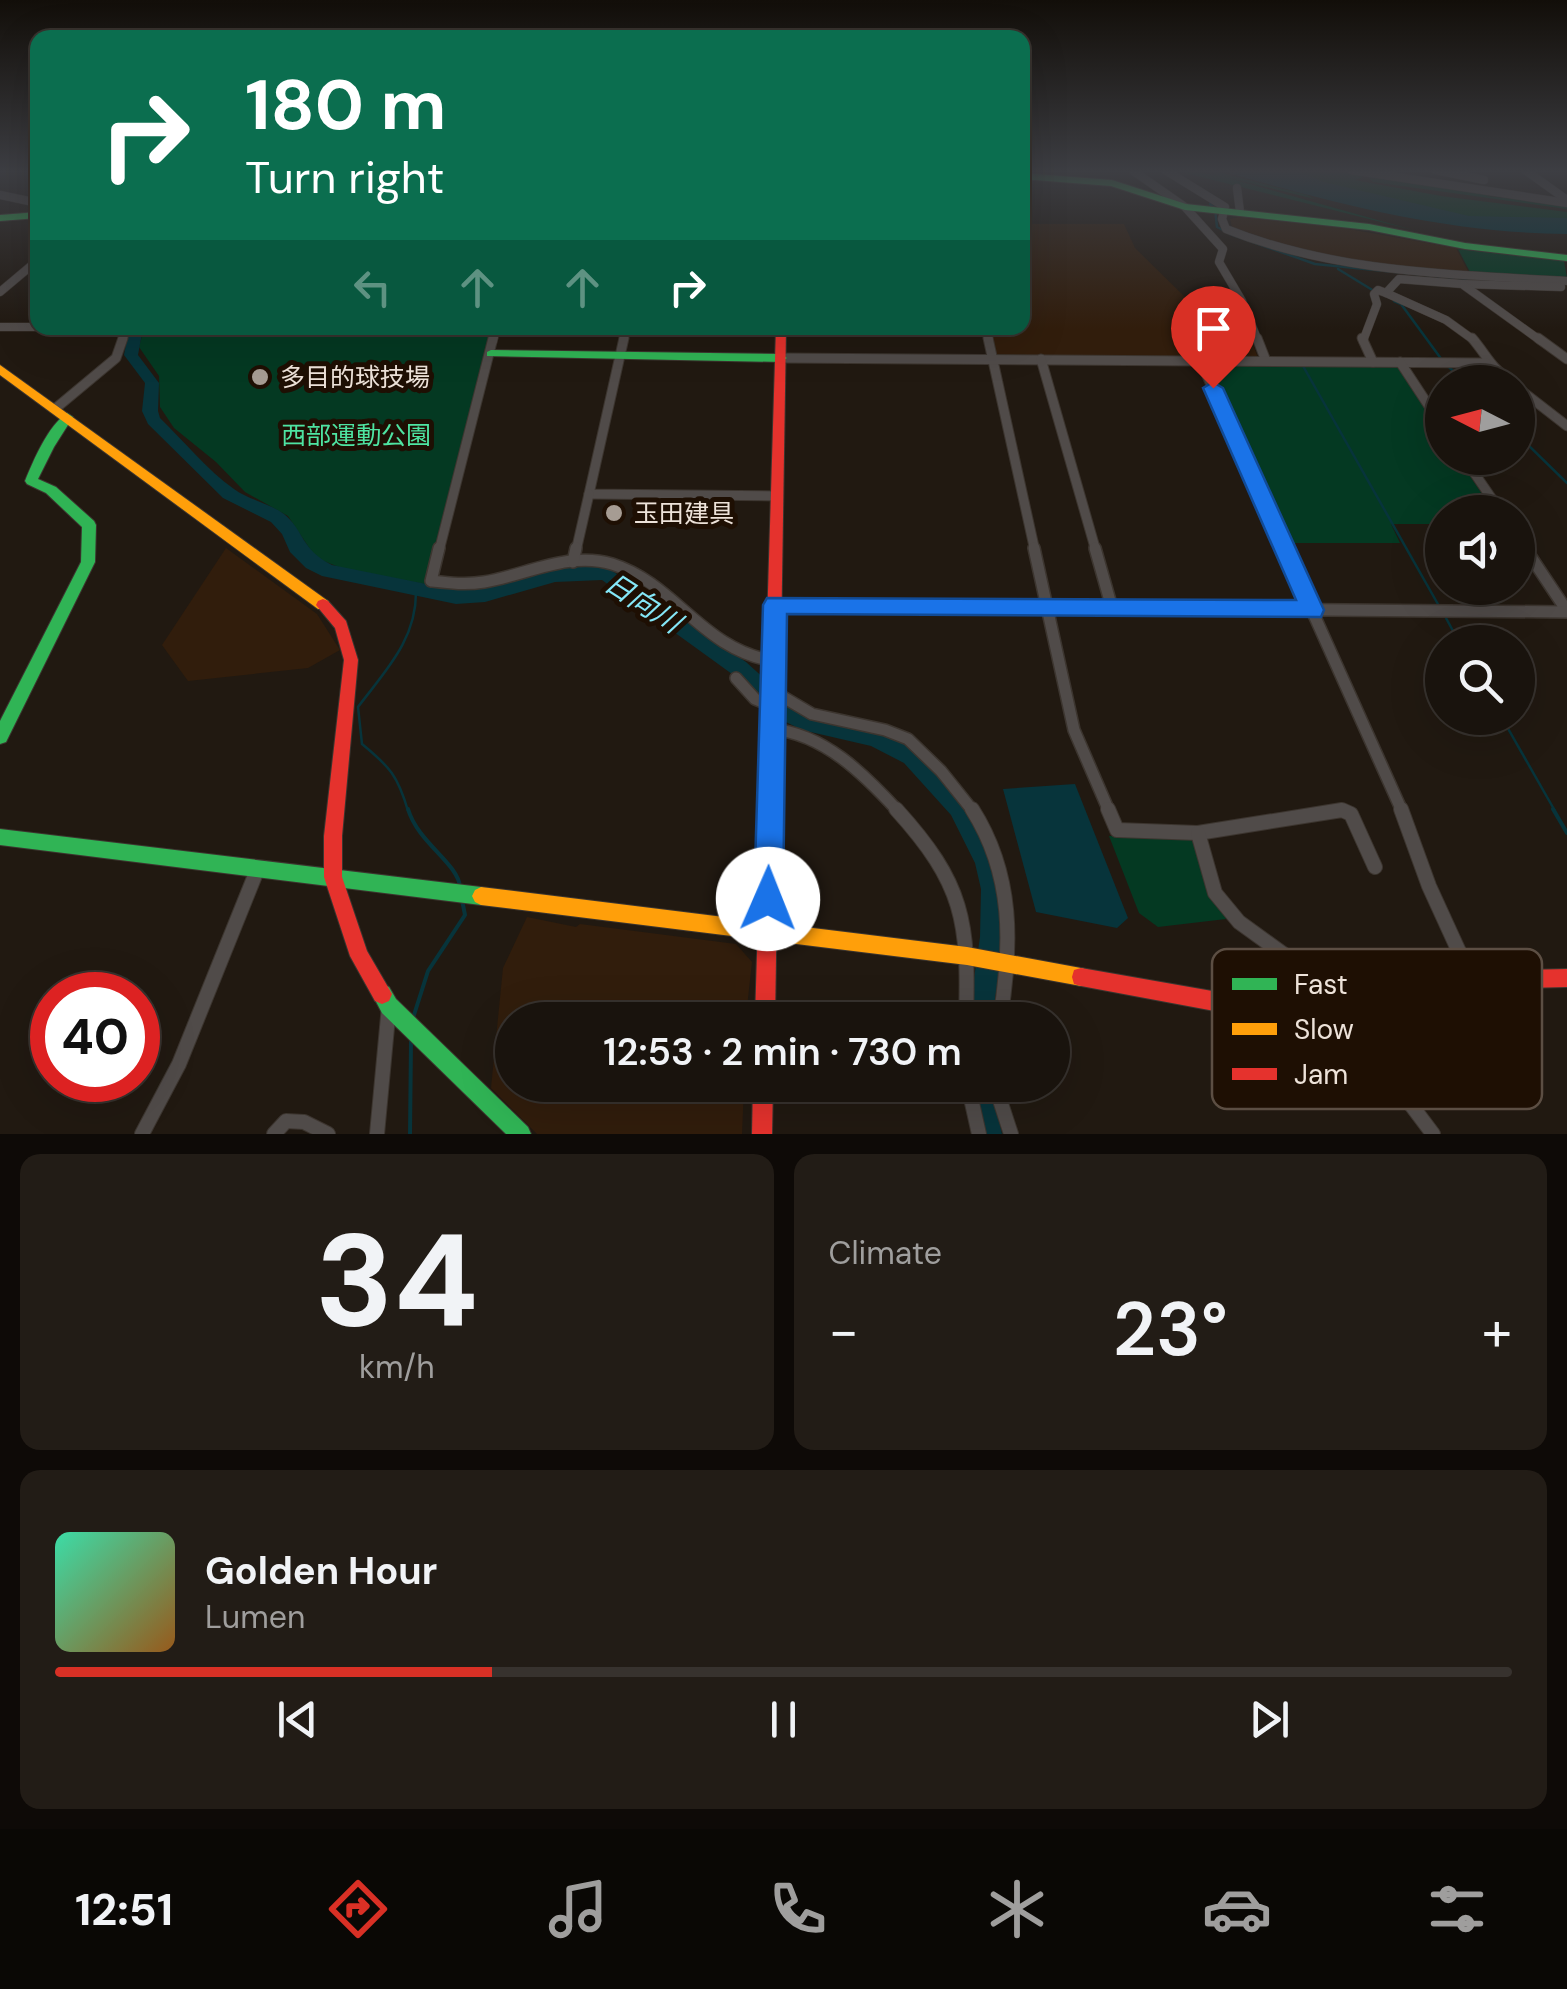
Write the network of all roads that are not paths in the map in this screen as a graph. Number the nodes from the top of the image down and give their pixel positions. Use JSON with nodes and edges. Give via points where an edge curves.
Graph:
{"nodes":[{"id":1,"x":1200,"y":223,"type":"edge"},
{"id":2,"x":1224,"y":223,"type":"edge"},
{"id":3,"x":1348,"y":223,"type":"edge"},
{"id":4,"x":1567,"y":258,"type":"edge"},
{"id":5,"x":30,"y":267,"type":"edge"},
{"id":6,"x":1566,"y":283,"type":"edge"},
{"id":7,"x":1462,"y":284,"type":"junction"},
{"id":8,"x":0,"y":292,"type":"edge"},
{"id":9,"x":1379,"y":293,"type":"junction"},
{"id":10,"x":0,"y":327,"type":"edge"},
{"id":11,"x":30,"y":327,"type":"edge"},
{"id":12,"x":124,"y":335,"type":"edge"},
{"id":13,"x":494,"y":335,"type":"edge"},
{"id":14,"x":624,"y":335,"type":"edge"},
{"id":15,"x":781,"y":335,"type":"edge"},
{"id":16,"x":988,"y":335,"type":"edge"},
{"id":17,"x":490,"y":354,"type":"junction"},
{"id":18,"x":620,"y":356,"type":"junction"},
{"id":19,"x":780,"y":358,"type":"junction"},
{"id":20,"x":993,"y":358,"type":"junction"},
{"id":21,"x":1041,"y":359,"type":"junction"},
{"id":22,"x":1567,"y":359,"type":"edge"},
{"id":23,"x":1200,"y":360,"type":"junction"},
{"id":24,"x":1266,"y":361,"type":"junction"},
{"id":25,"x":1372,"y":362,"type":"junction"},
{"id":26,"x":1400,"y":362,"type":"junction"},
{"id":27,"x":1486,"y":363,"type":"junction"},
{"id":28,"x":1489,"y":365,"type":"edge"},
{"id":29,"x":0,"y":369,"type":"edge"},
{"id":30,"x":1425,"y":400,"type":"edge"},
{"id":31,"x":1535,"y":401,"type":"edge"},
{"id":32,"x":62,"y":412,"type":"junction"},
{"id":33,"x":1567,"y":426,"type":"edge"},
{"id":34,"x":590,"y":494,"type":"junction"},
{"id":35,"x":778,"y":496,"type":"junction"},
{"id":36,"x":572,"y":562,"type":"junction"},
{"id":37,"x":1535,"y":564,"type":"edge"},
{"id":38,"x":775,"y":605,"type":"junction"},
{"id":39,"x":1047,"y":608,"type":"junction"},
{"id":40,"x":1112,"y":608,"type":"junction"},
{"id":41,"x":1312,"y":610,"type":"junction"},
{"id":42,"x":1567,"y":612,"type":"edge"},
{"id":43,"x":774,"y":661,"type":"junction"},
{"id":44,"x":736,"y":678,"type":"dead end"},
{"id":45,"x":773,"y":695,"type":"junction"},
{"id":46,"x":772,"y":729,"type":"junction"},
{"id":47,"x":0,"y":737,"type":"edge"},
{"id":48,"x":1198,"y":833,"type":"junction"},
{"id":49,"x":0,"y":837,"type":"edge"},
{"id":50,"x":258,"y":868,"type":"junction"},
{"id":51,"x":1375,"y":868,"type":"dead end"},
{"id":52,"x":333,"y":878,"type":"junction"},
{"id":53,"x":768,"y":932,"type":"junction"},
{"id":54,"x":1276,"y":949,"type":"edge"},
{"id":55,"x":1459,"y":949,"type":"edge"},
{"id":56,"x":971,"y":956,"type":"junction"},
{"id":57,"x":1006,"y":961,"type":"junction"},
{"id":58,"x":1567,"y":978,"type":"edge"},
{"id":59,"x":1542,"y":979,"type":"edge"},
{"id":60,"x":1212,"y":1000,"type":"edge"},
{"id":61,"x":766,"y":1002,"type":"edge"},
{"id":62,"x":967,"y":1002,"type":"edge"},
{"id":63,"x":1002,"y":1002,"type":"edge"},
{"id":64,"x":389,"y":1006,"type":"junction"},
{"id":65,"x":763,"y":1102,"type":"edge"},
{"id":66,"x":972,"y":1102,"type":"edge"},
{"id":67,"x":1001,"y":1102,"type":"edge"},
{"id":68,"x":1415,"y":1109,"type":"edge"},
{"id":69,"x":142,"y":1134,"type":"edge"},
{"id":70,"x":274,"y":1134,"type":"edge"},
{"id":71,"x":328,"y":1134,"type":"edge"},
{"id":72,"x":377,"y":1134,"type":"edge"},
{"id":73,"x":521,"y":1134,"type":"edge"},
{"id":74,"x":762,"y":1134,"type":"edge"},
{"id":75,"x":980,"y":1134,"type":"edge"},
{"id":76,"x":1011,"y":1134,"type":"edge"},
{"id":77,"x":1433,"y":1134,"type":"edge"}],
"edges":[{"from":1,"to":24,"type":"street","via":[[1223,249],[1219,262]]},
{"from":2,"to":6,"type":"street","via":[[1318,262]]},
{"from":3,"to":4,"type":"street"},
{"from":5,"to":8,"type":"street"},
{"from":6,"to":7,"type":"street"},
{"from":7,"to":9,"type":"street","via":[[1399,279]]},
{"from":7,"to":22,"type":"street"},
{"from":9,"to":25,"type":"street","via":[[1362,338]]},
{"from":9,"to":27,"type":"street","via":[[1479,343]]},
{"from":10,"to":11,"type":"street"},
{"from":12,"to":32,"type":"street","via":[[116,358]]},
{"from":13,"to":17,"type":"street"},
{"from":14,"to":18,"type":"street"},
{"from":15,"to":19,"type":"street"},
{"from":16,"to":20,"type":"street"},
{"from":17,"to":18,"type":"street"},
{"from":17,"to":36,"type":"street","via":[[431,581],[477,586]]},
{"from":18,"to":19,"type":"street"},
{"from":18,"to":34,"type":"street"},
{"from":19,"to":20,"type":"street"},
{"from":19,"to":35,"type":"street"},
{"from":20,"to":21,"type":"street"},
{"from":20,"to":39,"type":"street"},
{"from":21,"to":23,"type":"street"},
{"from":21,"to":40,"type":"street"},
{"from":23,"to":24,"type":"street"},
{"from":23,"to":41,"type":"street"},
{"from":24,"to":25,"type":"street"},
{"from":25,"to":26,"type":"street"},
{"from":26,"to":27,"type":"street"},
{"from":26,"to":30,"type":"street"},
{"from":27,"to":28,"type":"street"},
{"from":29,"to":32,"type":"street"},
{"from":31,"to":33,"type":"street"},
{"from":32,"to":47,"type":"street","via":[[60,435],[32,481],[89,525],[88,562]]},
{"from":32,"to":52,"type":"street","via":[[322,602],[341,625],[352,660]]},
{"from":34,"to":35,"type":"street"},
{"from":34,"to":36,"type":"street"},
{"from":35,"to":38,"type":"street"},
{"from":36,"to":43,"type":"street","via":[[616,565],[740,654]]},
{"from":37,"to":42,"type":"street"},
{"from":38,"to":39,"type":"street"},
{"from":38,"to":43,"type":"street"},
{"from":39,"to":40,"type":"street"},
{"from":39,"to":48,"type":"street","via":[[1074,730],[1117,830]]},
{"from":40,"to":41,"type":"street"},
{"from":41,"to":42,"type":"street"},
{"from":41,"to":55,"type":"street"},
{"from":43,"to":45,"type":"street"},
{"from":44,"to":45,"type":"street","via":[[755,699]]},
{"from":45,"to":46,"type":"street"},
{"from":45,"to":57,"type":"street","via":[[791,696],[812,714],[911,741],[969,800],[998,859],[1012,930]]},
{"from":46,"to":53,"type":"street"},
{"from":46,"to":56,"type":"street","via":[[809,736],[828,749],[931,846],[954,888]]},
{"from":48,"to":51,"type":"street","via":[[1342,810],[1351,814]]},
{"from":48,"to":54,"type":"street","via":[[1215,893],[1239,922]]},
{"from":49,"to":50,"type":"street"},
{"from":50,"to":52,"type":"street"},
{"from":50,"to":69,"type":"street","via":[[179,1064]]},
{"from":52,"to":53,"type":"street"},
{"from":52,"to":64,"type":"street","via":[[359,956]]},
{"from":53,"to":56,"type":"street"},
{"from":53,"to":61,"type":"street"},
{"from":56,"to":57,"type":"street"},
{"from":56,"to":62,"type":"street"},
{"from":57,"to":60,"type":"street"},
{"from":57,"to":63,"type":"street"},
{"from":58,"to":59,"type":"street"},
{"from":64,"to":72,"type":"street"},
{"from":64,"to":73,"type":"street"},
{"from":65,"to":74,"type":"street"},
{"from":66,"to":75,"type":"street"},
{"from":67,"to":76,"type":"street"},
{"from":68,"to":77,"type":"street"},
{"from":70,"to":71,"type":"street","via":[[286,1122]]}]}
